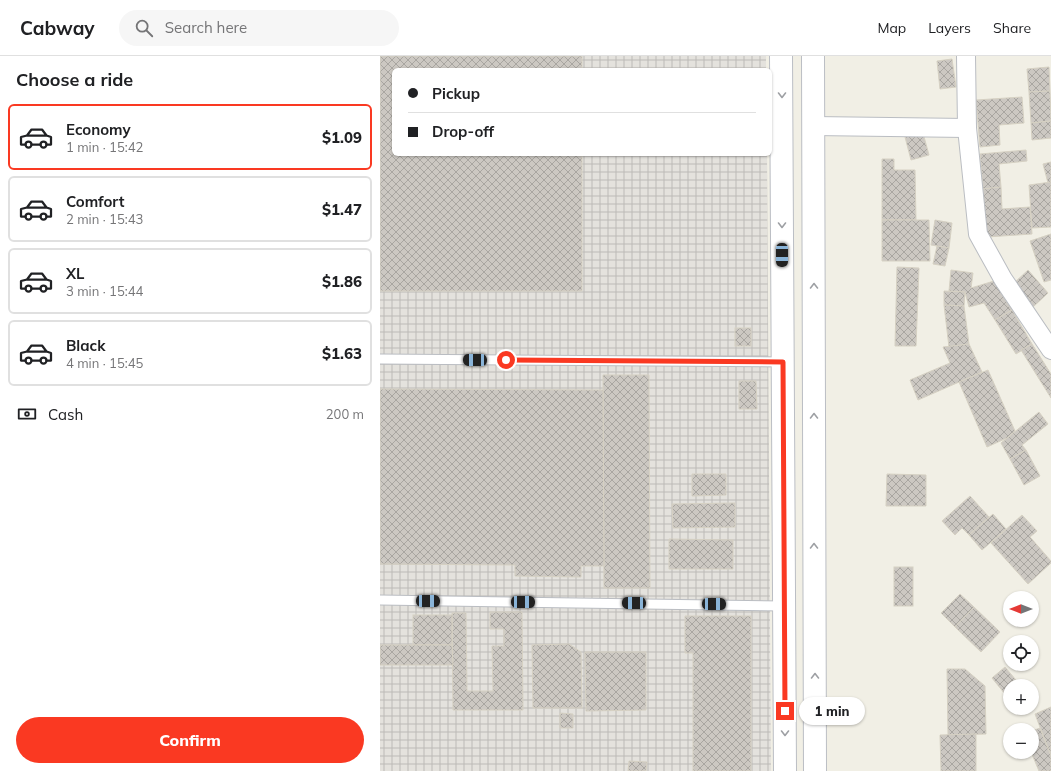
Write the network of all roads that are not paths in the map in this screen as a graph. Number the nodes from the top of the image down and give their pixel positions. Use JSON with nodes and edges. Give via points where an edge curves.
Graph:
{"nodes":[{"id":1,"x":781,"y":56,"type":"edge"},
{"id":2,"x":813,"y":56,"type":"edge"},
{"id":3,"x":966,"y":56,"type":"edge"},
{"id":4,"x":813,"y":126,"type":"junction"},
{"id":5,"x":967,"y":128,"type":"junction"},
{"id":6,"x":1051,"y":350,"type":"edge"},
{"id":7,"x":380,"y":359,"type":"edge"},
{"id":8,"x":783,"y":362,"type":"junction"},
{"id":9,"x":380,"y":600,"type":"edge"},
{"id":10,"x":784,"y":606,"type":"junction"},
{"id":11,"x":785,"y":771,"type":"edge"},
{"id":12,"x":815,"y":771,"type":"edge"}],
"edges":[{"from":1,"to":8,"type":"main road","one_way":true},
{"from":2,"to":4,"type":"main road"},
{"from":3,"to":5,"type":"street"},
{"from":4,"to":5,"type":"street"},
{"from":12,"to":4,"type":"main road","one_way":true},
{"from":5,"to":6,"type":"street","via":[[978,234],[1003,279]]},
{"from":7,"to":8,"type":"lane"},
{"from":8,"to":10,"type":"main road"},
{"from":9,"to":10,"type":"lane"},
{"from":10,"to":11,"type":"main road","one_way":true}]}
